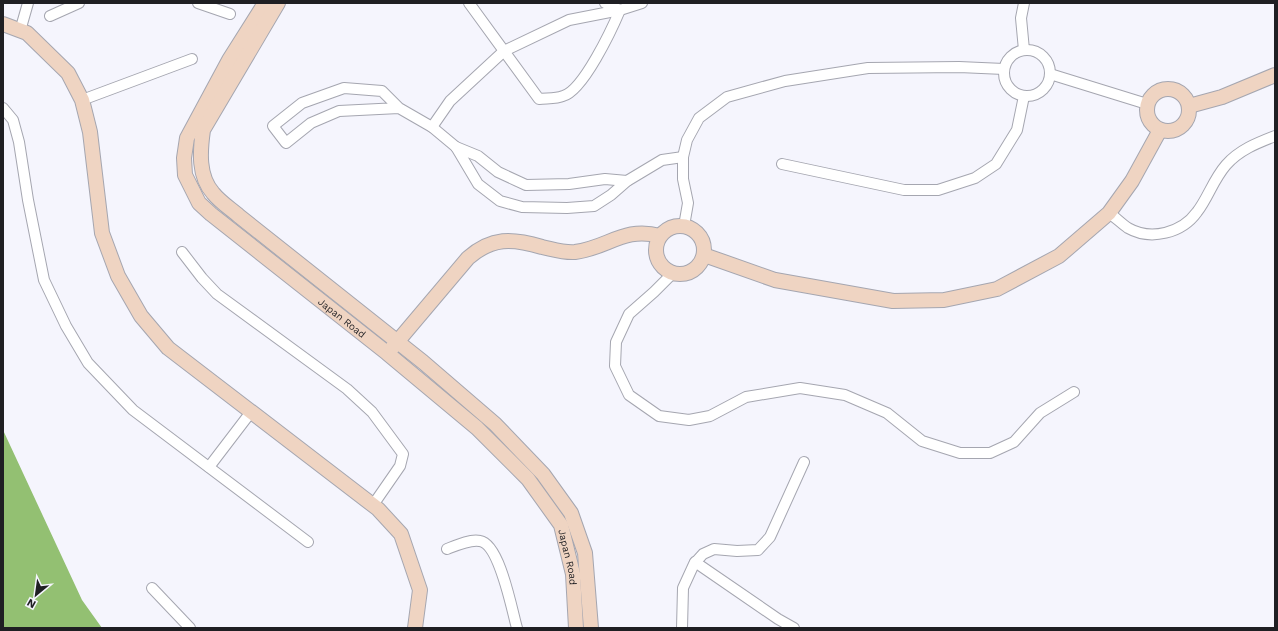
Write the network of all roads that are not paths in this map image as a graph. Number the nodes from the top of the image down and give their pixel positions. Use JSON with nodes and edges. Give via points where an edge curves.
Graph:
{"nodes":[{"id":1,"x":28,"y":3,"type":"edge"},
{"id":2,"x":79,"y":3,"type":"edge"},
{"id":3,"x":198,"y":3,"type":"edge"},
{"id":4,"x":264,"y":3,"type":"edge"},
{"id":5,"x":278,"y":3,"type":"edge"},
{"id":6,"x":469,"y":3,"type":"edge"},
{"id":7,"x":605,"y":3,"type":"edge"},
{"id":8,"x":642,"y":3,"type":"edge"},
{"id":9,"x":1024,"y":3,"type":"edge"},
{"id":10,"x":620,"y":10,"type":"junction"},
{"id":11,"x":230,"y":14,"type":"dead end"},
{"id":12,"x":50,"y":16,"type":"dead end"},
{"id":13,"x":3,"y":24,"type":"edge"},
{"id":14,"x":20,"y":31,"type":"junction"},
{"id":15,"x":1024,"y":50,"type":"junction"},
{"id":16,"x":504,"y":51,"type":"junction"},
{"id":17,"x":192,"y":59,"type":"dead end"},
{"id":18,"x":1004,"y":69,"type":"junction"},
{"id":19,"x":1050,"y":74,"type":"junction"},
{"id":20,"x":1275,"y":75,"type":"edge"},
{"id":21,"x":1024,"y":96,"type":"junction"},
{"id":22,"x":82,"y":100,"type":"junction"},
{"id":23,"x":1147,"y":104,"type":"junction"},
{"id":24,"x":1189,"y":106,"type":"junction"},
{"id":25,"x":3,"y":108,"type":"edge"},
{"id":26,"x":399,"y":108,"type":"junction"},
{"id":27,"x":432,"y":127,"type":"junction"},
{"id":28,"x":1160,"y":130,"type":"junction"},
{"id":29,"x":1275,"y":136,"type":"edge"},
{"id":30,"x":456,"y":148,"type":"junction"},
{"id":31,"x":683,"y":157,"type":"junction"},
{"id":32,"x":782,"y":164,"type":"dead end"},
{"id":33,"x":627,"y":181,"type":"junction"},
{"id":34,"x":1109,"y":212,"type":"junction"},
{"id":35,"x":684,"y":226,"type":"junction"},
{"id":36,"x":660,"y":236,"type":"junction"},
{"id":37,"x":182,"y":252,"type":"dead end"},
{"id":38,"x":704,"y":255,"type":"junction"},
{"id":39,"x":673,"y":273,"type":"junction"},
{"id":40,"x":397,"y":342,"type":"junction"},
{"id":41,"x":387,"y":353,"type":"junction"},
{"id":42,"x":1074,"y":392,"type":"dead end"},
{"id":43,"x":251,"y":412,"type":"junction"},
{"id":44,"x":804,"y":462,"type":"dead end"},
{"id":45,"x":209,"y":467,"type":"junction"},
{"id":46,"x":373,"y":505,"type":"junction"},
{"id":47,"x":308,"y":542,"type":"dead end"},
{"id":48,"x":447,"y":549,"type":"dead end"},
{"id":49,"x":695,"y":562,"type":"junction"},
{"id":50,"x":152,"y":588,"type":"dead end"},
{"id":51,"x":190,"y":628,"type":"edge"},
{"id":52,"x":415,"y":628,"type":"edge"},
{"id":53,"x":517,"y":628,"type":"edge"},
{"id":54,"x":576,"y":628,"type":"edge"},
{"id":55,"x":591,"y":628,"type":"edge"},
{"id":56,"x":682,"y":628,"type":"edge"},
{"id":57,"x":794,"y":628,"type":"edge"}],
"edges":[{"from":1,"to":14,"type":"street"},
{"from":2,"to":12,"type":"street"},
{"from":3,"to":11,"type":"street"},
{"from":4,"to":41,"type":"street","name":"Japan Road","via":[[229,60],[187,138],[185,175],[202,206]]},
{"from":5,"to":40,"type":"street","name":"Japan Road","via":[[203,130],[200,151],[202,168],[212,192]]},
{"from":6,"to":16,"type":"street"},
{"from":7,"to":10,"type":"street"},
{"from":8,"to":10,"type":"street"},
{"from":9,"to":15,"type":"street","via":[[1020,18]]},
{"from":10,"to":16,"type":"street","via":[[569,20]]},
{"from":10,"to":16,"type":"street","via":[[584,77],[564,96],[539,99]]},
{"from":13,"to":14,"type":"street"},
{"from":14,"to":22,"type":"street","via":[[28,33],[68,73]]},
{"from":15,"to":18,"type":"street","via":[[1011,57]]},
{"from":15,"to":19,"type":"street","via":[[1039,54],[1049,66]]},
{"from":16,"to":27,"type":"street","via":[[450,101]]},
{"from":17,"to":22,"type":"street"},
{"from":18,"to":21,"type":"street","via":[[1007,83]]},
{"from":18,"to":31,"type":"street","via":[[868,68],[785,81],[727,97],[699,118],[687,140]]},
{"from":19,"to":21,"type":"street","via":[[1044,88],[1038,93]]},
{"from":19,"to":23,"type":"street"},
{"from":20,"to":24,"type":"street","via":[[1222,97]]},
{"from":21,"to":32,"type":"street","via":[[1017,130],[996,164],[975,178],[938,190],[904,190]]},
{"from":22,"to":43,"type":"street","via":[[90,132],[102,233],[118,276],[141,316],[168,348]]},
{"from":23,"to":24,"type":"street","via":[[1154,93],[1168,88],[1182,93]]},
{"from":23,"to":28,"type":"street","via":[[1147,117]]},
{"from":24,"to":28,"type":"street","via":[[1187,120],[1182,126],[1168,131]]},
{"from":25,"to":45,"type":"street","via":[[13,120],[19,142],[44,280],[66,326],[88,363],[133,410]]},
{"from":26,"to":26,"type":"street","via":[[339,111],[311,123],[286,143],[273,126],[302,103],[344,88],[382,91]]},
{"from":26,"to":27,"type":"street"},
{"from":27,"to":30,"type":"street"},
{"from":28,"to":34,"type":"street","via":[[1132,181]]},
{"from":29,"to":34,"type":"street","via":[[1243,150],[1226,165],[1197,212],[1188,223],[1176,229],[1159,234],[1146,234],[1129,228]]},
{"from":30,"to":33,"type":"street","via":[[478,156],[498,172],[526,185],[569,184],[605,179]]},
{"from":30,"to":33,"type":"street","via":[[478,184],[500,201],[522,207],[594,206]]},
{"from":31,"to":33,"type":"street","via":[[662,160]]},
{"from":31,"to":35,"type":"street","via":[[683,179],[688,203]]},
{"from":34,"to":38,"type":"street","via":[[1059,256],[1004,286],[944,300],[892,301],[775,280]]},
{"from":35,"to":36,"type":"street","via":[[671,228]]},
{"from":35,"to":38,"type":"street","via":[[692,229],[702,240]]},
{"from":36,"to":39,"type":"street","via":[[656,250],[658,258],[661,264]]},
{"from":36,"to":40,"type":"street","via":[[642,232],[623,235],[575,252],[509,240],[479,248]]},
{"from":37,"to":46,"type":"street","via":[[217,294],[347,389],[372,412],[394,440],[402,454],[400,466]]},
{"from":38,"to":39,"type":"street","via":[[696,268],[689,272]]},
{"from":39,"to":42,"type":"street","via":[[629,314],[616,342],[615,366],[629,395],[658,416],[689,420],[710,416],[746,397],[800,388],[845,395],[887,413],[922,441],[960,453],[990,453],[1014,442],[1040,413]]},
{"from":40,"to":41,"type":"street"},
{"from":40,"to":55,"type":"street","name":"Japan Road","via":[[495,424],[543,474],[571,513],[585,553]]},
{"from":41,"to":54,"type":"street","name":"Japan Road","via":[[477,428],[528,479],[561,525],[573,574]]},
{"from":43,"to":45,"type":"street"},
{"from":43,"to":46,"type":"street"},
{"from":44,"to":49,"type":"street","via":[[765,544],[758,550],[751,551],[714,549],[703,554]]},
{"from":45,"to":47,"type":"street"},
{"from":46,"to":52,"type":"street","via":[[402,534],[414,569],[420,590]]},
{"from":48,"to":53,"type":"street","via":[[461,543],[477,541],[487,544],[503,573]]},
{"from":49,"to":56,"type":"street","via":[[683,588]]},
{"from":49,"to":57,"type":"street"},
{"from":50,"to":51,"type":"street"}]}
